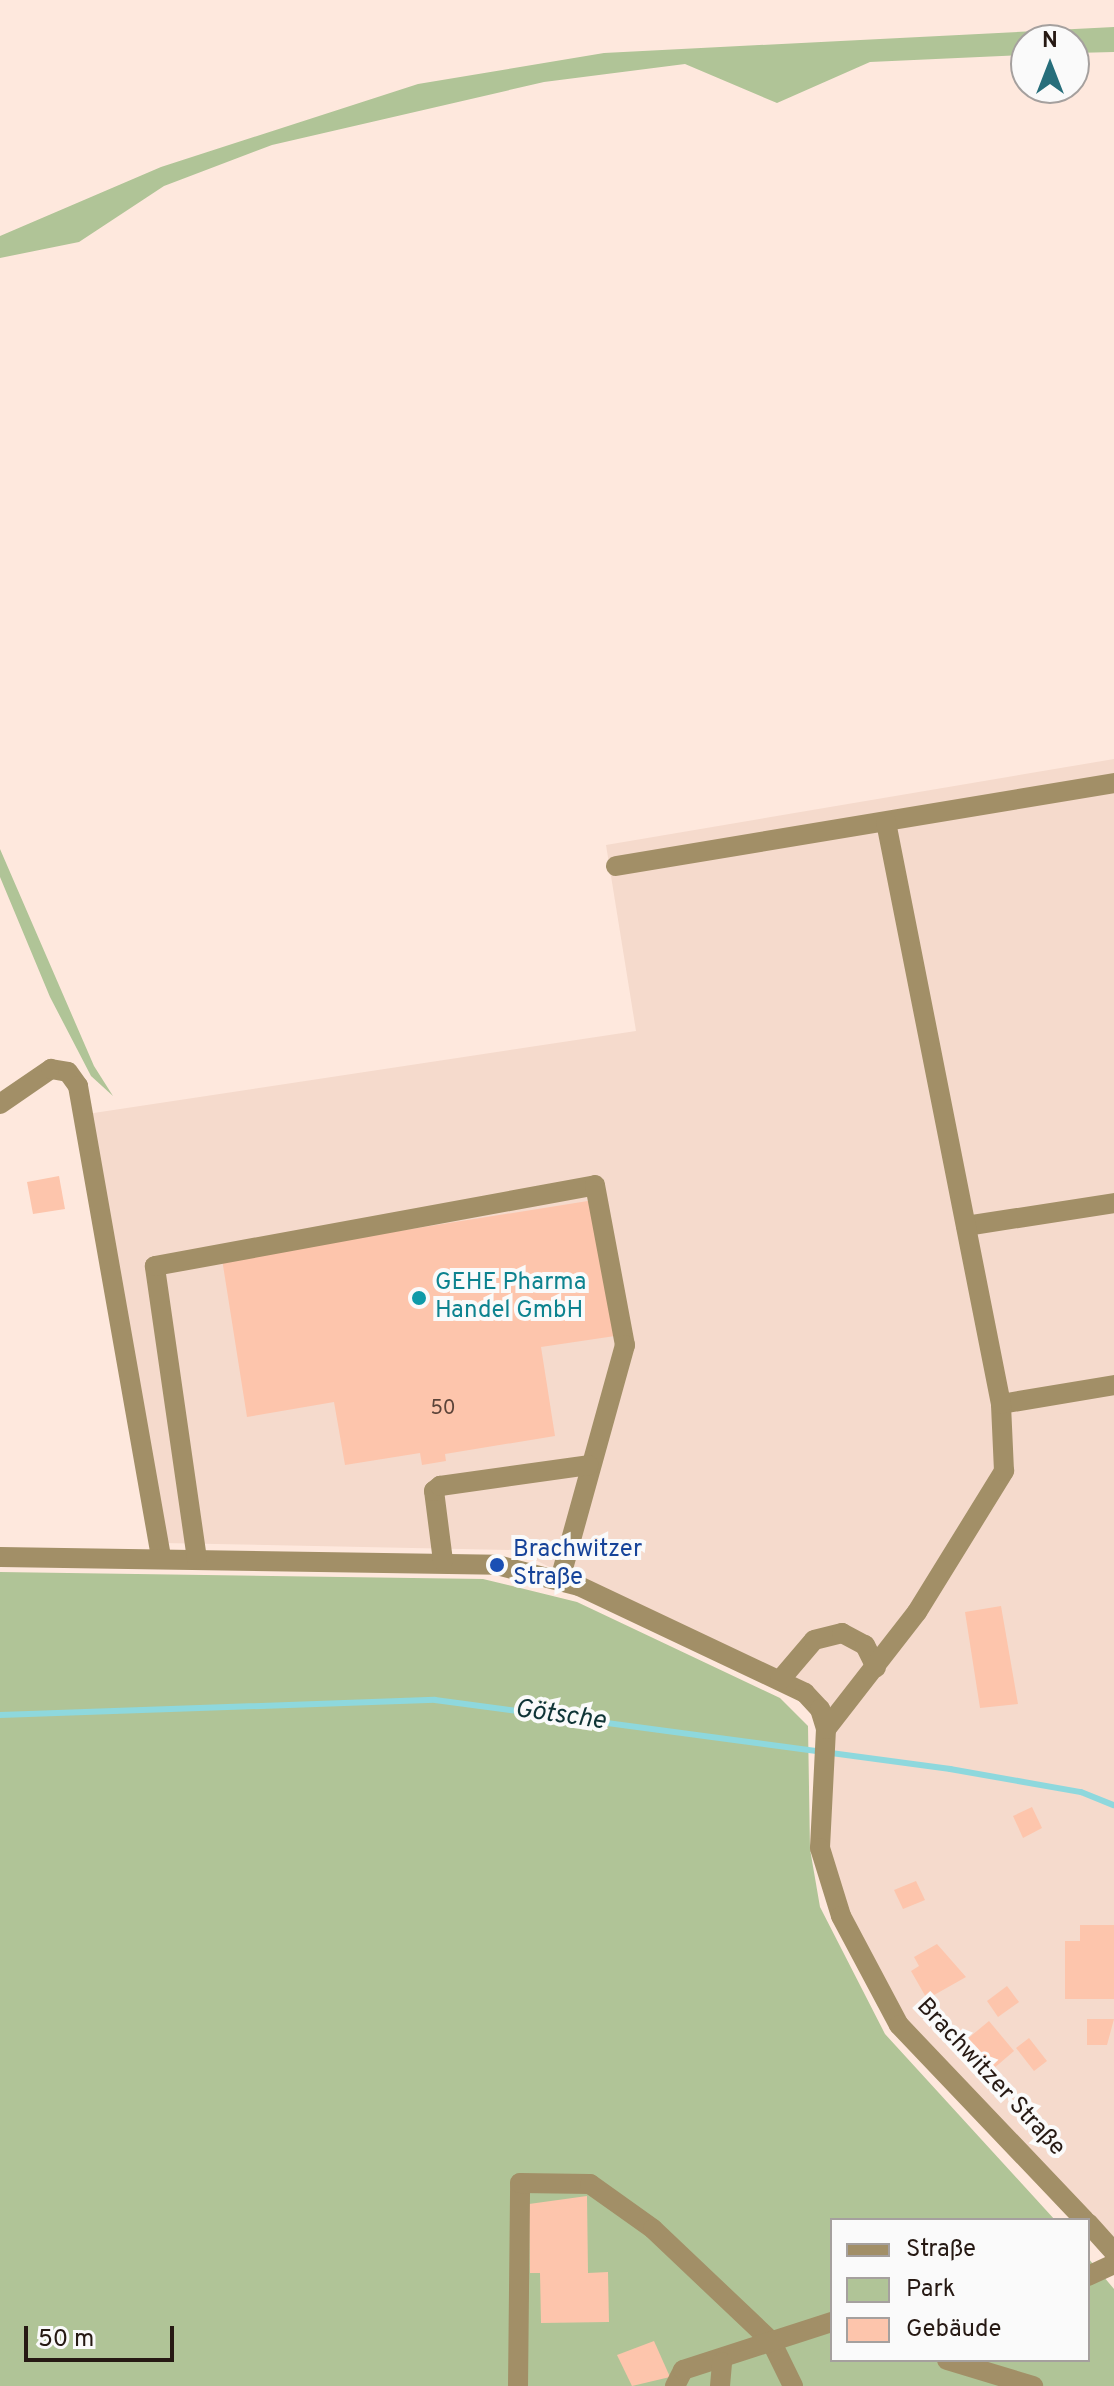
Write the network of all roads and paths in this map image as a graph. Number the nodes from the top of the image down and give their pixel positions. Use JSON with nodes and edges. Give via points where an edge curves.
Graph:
{"nodes":[{"id":1,"x":1114,"y":783,"type":"edge"},
{"id":2,"x":886,"y":822,"type":"junction"},
{"id":3,"x":616,"y":866,"type":"dead end"},
{"id":4,"x":0,"y":1104,"type":"edge"},
{"id":5,"x":1114,"y":1203,"type":"edge"},
{"id":6,"x":966,"y":1226,"type":"junction"},
{"id":7,"x":1114,"y":1385,"type":"edge"},
{"id":8,"x":1001,"y":1404,"type":"junction"},
{"id":9,"x":589,"y":1465,"type":"junction"},
{"id":10,"x":0,"y":1557,"type":"edge"},
{"id":11,"x":161,"y":1559,"type":"junction"},
{"id":12,"x":197,"y":1559,"type":"junction"},
{"id":13,"x":443,"y":1561,"type":"junction"},
{"id":14,"x":560,"y":1579,"type":"junction"},
{"id":15,"x":876,"y":1668,"type":"junction"},
{"id":16,"x":780,"y":1680,"type":"junction"},
{"id":17,"x":826,"y":1729,"type":"junction"},
{"id":18,"x":1084,"y":2218,"type":"edge"},
{"id":19,"x":1090,"y":2224,"type":"edge"},
{"id":20,"x":1114,"y":2252,"type":"edge"},
{"id":21,"x":1114,"y":2264,"type":"edge"},
{"id":22,"x":1090,"y":2275,"type":"edge"},
{"id":23,"x":830,"y":2323,"type":"edge"},
{"id":24,"x":771,"y":2341,"type":"junction"},
{"id":25,"x":722,"y":2362,"type":"junction"},
{"id":26,"x":954,"y":2362,"type":"edge"},
{"id":27,"x":518,"y":2386,"type":"edge"},
{"id":28,"x":675,"y":2386,"type":"edge"},
{"id":29,"x":720,"y":2386,"type":"edge"},
{"id":30,"x":793,"y":2386,"type":"edge"},
{"id":31,"x":1033,"y":2386,"type":"edge"}],
"edges":[{"from":1,"to":2,"type":"street"},
{"from":2,"to":3,"type":"street"},
{"from":2,"to":6,"type":"street"},
{"from":4,"to":11,"type":"street","via":[[51,1069],[68,1072],[78,1086]]},
{"from":5,"to":6,"type":"street"},
{"from":6,"to":8,"type":"street"},
{"from":7,"to":8,"type":"street"},
{"from":8,"to":15,"type":"street","via":[[1004,1471],[994,1497]]},
{"from":9,"to":12,"type":"street","via":[[626,1330],[595,1185],[161,1261],[155,1266]]},
{"from":9,"to":13,"type":"street","via":[[440,1486],[434,1491]]},
{"from":9,"to":14,"type":"street"},
{"from":10,"to":11,"type":"street"},
{"from":11,"to":12,"type":"street"},
{"from":12,"to":13,"type":"street"},
{"from":13,"to":14,"type":"street"},
{"from":14,"to":16,"type":"street"},
{"from":15,"to":16,"type":"street","via":[[865,1645],[842,1633],[814,1640]]},
{"from":15,"to":17,"type":"street"},
{"from":16,"to":17,"type":"street","via":[[820,1709]]},
{"from":17,"to":18,"type":"street","name":"Brachwitzer Straße","via":[[820,1848],[837,1902],[899,2025]]},
{"from":19,"to":20,"type":"street","name":"Brachwitzer Straße"},
{"from":21,"to":22,"type":"street"},
{"from":23,"to":24,"type":"street"},
{"from":24,"to":25,"type":"street"},
{"from":24,"to":27,"type":"street","via":[[653,2229],[590,2184],[520,2183]]},
{"from":24,"to":30,"type":"street"},
{"from":25,"to":28,"type":"street","via":[[683,2370]]},
{"from":25,"to":29,"type":"street"},
{"from":26,"to":31,"type":"street"}]}
